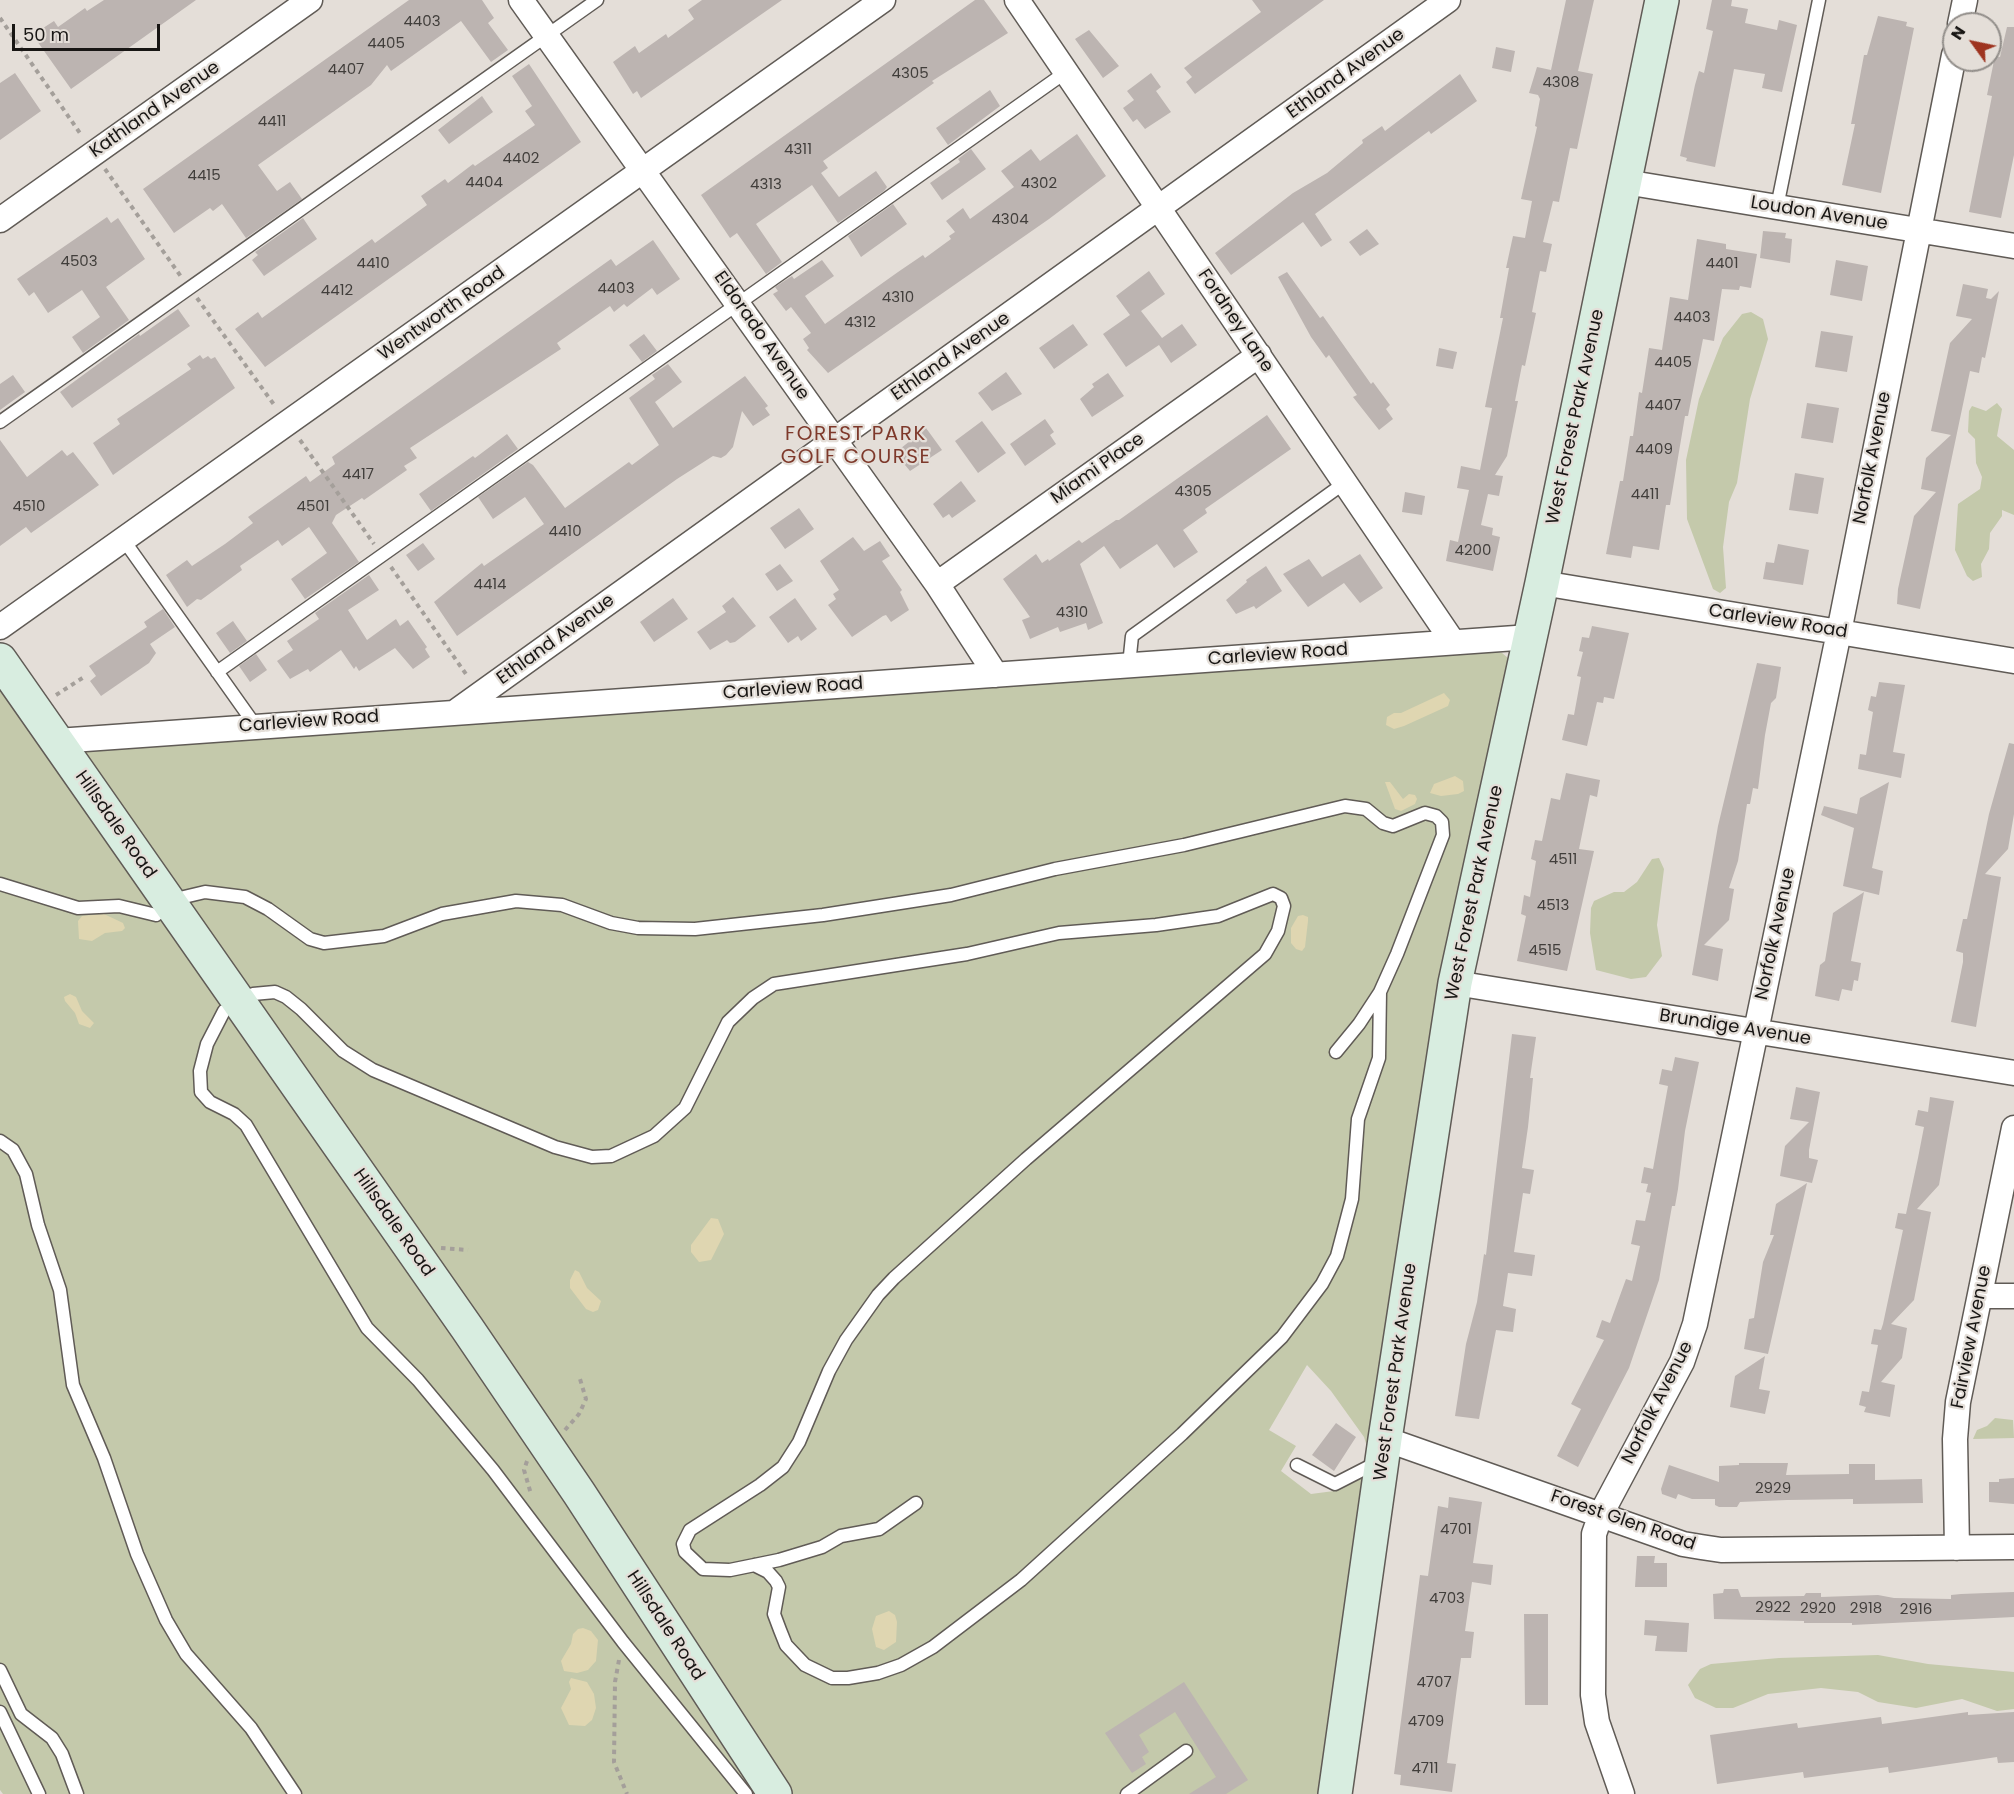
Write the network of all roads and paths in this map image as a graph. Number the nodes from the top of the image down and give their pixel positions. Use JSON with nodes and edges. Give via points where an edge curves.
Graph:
{"nodes":[{"id":1,"x":310,"y":0,"type":"edge"},
{"id":2,"x":521,"y":0,"type":"edge"},
{"id":3,"x":597,"y":0,"type":"edge"},
{"id":4,"x":883,"y":0,"type":"edge"},
{"id":5,"x":1017,"y":0,"type":"edge"},
{"id":6,"x":1448,"y":0,"type":"edge"},
{"id":7,"x":1662,"y":0,"type":"edge"},
{"id":8,"x":1819,"y":0,"type":"edge"},
{"id":9,"x":0,"y":18,"type":"edge"},
{"id":10,"x":547,"y":36,"type":"junction"},
{"id":11,"x":1066,"y":72,"type":"junction"},
{"id":12,"x":1950,"y":72,"type":"edge"},
{"id":13,"x":84,"y":138,"type":"dead end"},
{"id":14,"x":643,"y":171,"type":"junction"},
{"id":15,"x":1625,"y":182,"type":"junction"},
{"id":16,"x":1777,"y":207,"type":"junction"},
{"id":17,"x":1159,"y":208,"type":"junction"},
{"id":18,"x":0,"y":220,"type":"edge"},
{"id":19,"x":1917,"y":231,"type":"junction"},
{"id":20,"x":2014,"y":246,"type":"edge"},
{"id":21,"x":738,"y":304,"type":"junction"},
{"id":22,"x":1258,"y":355,"type":"junction"},
{"id":23,"x":0,"y":422,"type":"edge"},
{"id":24,"x":834,"y":440,"type":"junction"},
{"id":25,"x":1343,"y":484,"type":"junction"},
{"id":26,"x":123,"y":539,"type":"junction"},
{"id":27,"x":1542,"y":583,"type":"junction"},
{"id":28,"x":937,"y":584,"type":"junction"},
{"id":29,"x":0,"y":627,"type":"edge"},
{"id":30,"x":1839,"y":632,"type":"junction"},
{"id":31,"x":1530,"y":637,"type":"junction"},
{"id":32,"x":1453,"y":642,"type":"junction"},
{"id":33,"x":0,"y":660,"type":"edge"},
{"id":34,"x":2014,"y":662,"type":"edge"},
{"id":35,"x":1129,"y":665,"type":"junction"},
{"id":36,"x":217,"y":672,"type":"junction"},
{"id":37,"x":996,"y":675,"type":"junction"},
{"id":38,"x":84,"y":677,"type":"dead end"},
{"id":39,"x":53,"y":698,"type":"dead end"},
{"id":40,"x":454,"y":713,"type":"junction"},
{"id":41,"x":255,"y":725,"type":"junction"},
{"id":42,"x":57,"y":741,"type":"junction"},
{"id":43,"x":0,"y":884,"type":"edge"},
{"id":44,"x":184,"y":897,"type":"dead end"},
{"id":45,"x":156,"y":915,"type":"dead end"},
{"id":46,"x":1455,"y":983,"type":"junction"},
{"id":47,"x":1380,"y":992,"type":"junction"},
{"id":48,"x":253,"y":994,"type":"dead end"},
{"id":49,"x":224,"y":1011,"type":"dead end"},
{"id":50,"x":1756,"y":1031,"type":"junction"},
{"id":51,"x":1336,"y":1052,"type":"dead end"},
{"id":52,"x":2014,"y":1073,"type":"edge"},
{"id":53,"x":2014,"y":1128,"type":"edge"},
{"id":54,"x":0,"y":1141,"type":"edge"},
{"id":55,"x":431,"y":1247,"type":"dead end"},
{"id":56,"x":468,"y":1250,"type":"dead end"},
{"id":57,"x":1980,"y":1296,"type":"junction"},
{"id":58,"x":2014,"y":1296,"type":"edge"},
{"id":59,"x":1384,"y":1449,"type":"junction"},
{"id":60,"x":1297,"y":1465,"type":"dead end"},
{"id":61,"x":916,"y":1503,"type":"dead end"},
{"id":62,"x":1601,"y":1514,"type":"junction"},
{"id":63,"x":2014,"y":1547,"type":"edge"},
{"id":64,"x":1957,"y":1548,"type":"junction"},
{"id":65,"x":754,"y":1565,"type":"junction"},
{"id":66,"x":623,"y":1642,"type":"junction"},
{"id":67,"x":0,"y":1670,"type":"edge"},
{"id":68,"x":0,"y":1712,"type":"edge"},
{"id":69,"x":1185,"y":1751,"type":"dead end"},
{"id":70,"x":39,"y":1794,"type":"edge"},
{"id":71,"x":76,"y":1794,"type":"edge"},
{"id":72,"x":295,"y":1794,"type":"edge"},
{"id":73,"x":627,"y":1794,"type":"edge"},
{"id":74,"x":746,"y":1794,"type":"edge"},
{"id":75,"x":775,"y":1794,"type":"edge"},
{"id":76,"x":1128,"y":1794,"type":"edge"},
{"id":77,"x":1335,"y":1794,"type":"edge"},
{"id":78,"x":1622,"y":1794,"type":"edge"}],
"edges":[{"from":1,"to":18,"type":"street","name":"Kathland Avenue"},
{"from":2,"to":10,"type":"street","name":"Eldorado Avenue"},
{"from":3,"to":10,"type":"lane"},
{"from":4,"to":14,"type":"street","name":"Wentworth Road"},
{"from":5,"to":11,"type":"street","name":"Fordney Lane"},
{"from":6,"to":17,"type":"street","name":"Ethland Avenue"},
{"from":7,"to":15,"type":"main road","name":"West Forest Park Avenue"},
{"from":8,"to":16,"type":"lane"},
{"from":9,"to":13,"type":"path"},
{"from":10,"to":14,"type":"street","name":"Eldorado Avenue"},
{"from":10,"to":23,"type":"lane"},
{"from":11,"to":17,"type":"street","name":"Fordney Lane"},
{"from":11,"to":21,"type":"lane"},
{"from":12,"to":19,"type":"street","name":"Norfolk Avenue"},
{"from":14,"to":21,"type":"street","name":"Eldorado Avenue"},
{"from":14,"to":26,"type":"street","name":"Wentworth Road"},
{"from":15,"to":16,"type":"street","name":"Loudon Avenue"},
{"from":15,"to":27,"type":"main road","name":"West Forest Park Avenue"},
{"from":16,"to":19,"type":"street","name":"Loudon Avenue"},
{"from":17,"to":22,"type":"street","name":"Fordney Lane"},
{"from":17,"to":24,"type":"street","name":"Ethland Avenue"},
{"from":19,"to":20,"type":"street","name":"Loudon Avenue"},
{"from":19,"to":30,"type":"street","name":"Norfolk Avenue"},
{"from":21,"to":24,"type":"street","name":"Eldorado Avenue"},
{"from":21,"to":36,"type":"lane"},
{"from":22,"to":25,"type":"street","name":"Fordney Lane"},
{"from":22,"to":28,"type":"street","name":"Miami Place"},
{"from":24,"to":28,"type":"street","name":"Eldorado Avenue"},
{"from":24,"to":40,"type":"street","name":"Ethland Avenue"},
{"from":25,"to":32,"type":"street","name":"Fordney Lane"},
{"from":25,"to":35,"type":"lane","via":[[1132,636]]},
{"from":26,"to":29,"type":"street","name":"Wentworth Road"},
{"from":26,"to":36,"type":"lane"},
{"from":27,"to":30,"type":"street","name":"Carleview Road"},
{"from":27,"to":31,"type":"main road","name":"West Forest Park Avenue"},
{"from":28,"to":37,"type":"street","name":"Eldorado Avenue"},
{"from":30,"to":34,"type":"street","name":"Carleview Road"},
{"from":30,"to":50,"type":"street","name":"Norfolk Avenue"},
{"from":31,"to":32,"type":"street","name":"Carleview Road"},
{"from":31,"to":46,"type":"main road","name":"West Forest Park Avenue"},
{"from":32,"to":35,"type":"street","name":"Carleview Road"},
{"from":33,"to":42,"type":"main road","name":"Hillsdale Road"},
{"from":35,"to":37,"type":"street","name":"Carleview Road"},
{"from":36,"to":41,"type":"lane"},
{"from":37,"to":40,"type":"street","name":"Carleview Road"},
{"from":38,"to":39,"type":"path"},
{"from":40,"to":41,"type":"street","name":"Carleview Road"},
{"from":41,"to":42,"type":"street","name":"Carleview Road"},
{"from":42,"to":75,"type":"main road","name":"Hillsdale Road","via":[[480,1347]]},
{"from":43,"to":45,"type":"lane","via":[[78,908],[119,906]]},
{"from":44,"to":47,"type":"lane","via":[[205,892],[245,897],[310,939],[324,942],[384,936],[442,914],[516,901],[562,905],[638,928],[695,929],[951,895],[1345,806],[1366,809],[1393,826],[1425,813],[1436,816],[1442,822],[1443,835]]},
{"from":46,"to":50,"type":"street","name":"Brundige Avenue"},
{"from":46,"to":59,"type":"main road","name":"West Forest Park Avenue"},
{"from":47,"to":51,"type":"lane"},
{"from":47,"to":65,"type":"lane","via":[[1379,1058],[1358,1119],[1352,1199],[1337,1256],[1322,1284],[1282,1337],[1182,1434],[1021,1580],[933,1647],[901,1665],[832,1678],[805,1665],[786,1645],[774,1614],[776,1581]]},
{"from":48,"to":65,"type":"lane","via":[[274,992],[286,997],[343,1051],[383,1074],[555,1147],[592,1157],[611,1156],[654,1137],[685,1108],[728,1022],[774,984],[967,954],[1059,933],[1218,916],[1273,894],[1281,898],[1284,906],[1278,932],[1265,954],[894,1278],[846,1340],[799,1442],[783,1467],[690,1530],[683,1544],[685,1552],[703,1569],[730,1570]]},
{"from":49,"to":66,"type":"lane","via":[[202,1062],[201,1092],[246,1125],[367,1328],[418,1380],[493,1470]]},
{"from":50,"to":52,"type":"street","name":"Brundige Avenue"},
{"from":50,"to":62,"type":"street","name":"Norfolk Avenue","via":[[1689,1345]]},
{"from":53,"to":57,"type":"street","name":"Fairview Avenue"},
{"from":54,"to":72,"type":"lane","via":[[13,1150],[26,1174],[60,1290],[73,1385],[166,1620],[186,1654],[251,1728]]},
{"from":55,"to":56,"type":"path"},
{"from":57,"to":58,"type":"street"},
{"from":57,"to":64,"type":"street","name":"Fairview Avenue","via":[[1958,1401]]},
{"from":59,"to":60,"type":"lane","via":[[1335,1484]]},
{"from":59,"to":62,"type":"street","name":"Forest Glen Road"},
{"from":59,"to":77,"type":"main road","name":"West Forest Park Avenue"},
{"from":61,"to":65,"type":"lane","via":[[879,1529],[841,1536],[822,1547]]},
{"from":62,"to":64,"type":"street","name":"Forest Glen Road","via":[[1683,1544],[1721,1550]]},
{"from":62,"to":78,"type":"street","name":"Norfolk Avenue","via":[[1594,1533],[1593,1695],[1597,1722]]},
{"from":63,"to":64,"type":"street","name":"Forest Glen Road"},
{"from":66,"to":73,"type":"path","via":[[615,1682],[614,1762]]},
{"from":66,"to":74,"type":"lane"},
{"from":67,"to":71,"type":"lane","via":[[21,1714],[52,1738],[62,1754]]},
{"from":68,"to":70,"type":"lane"},
{"from":69,"to":76,"type":"lane"}]}
